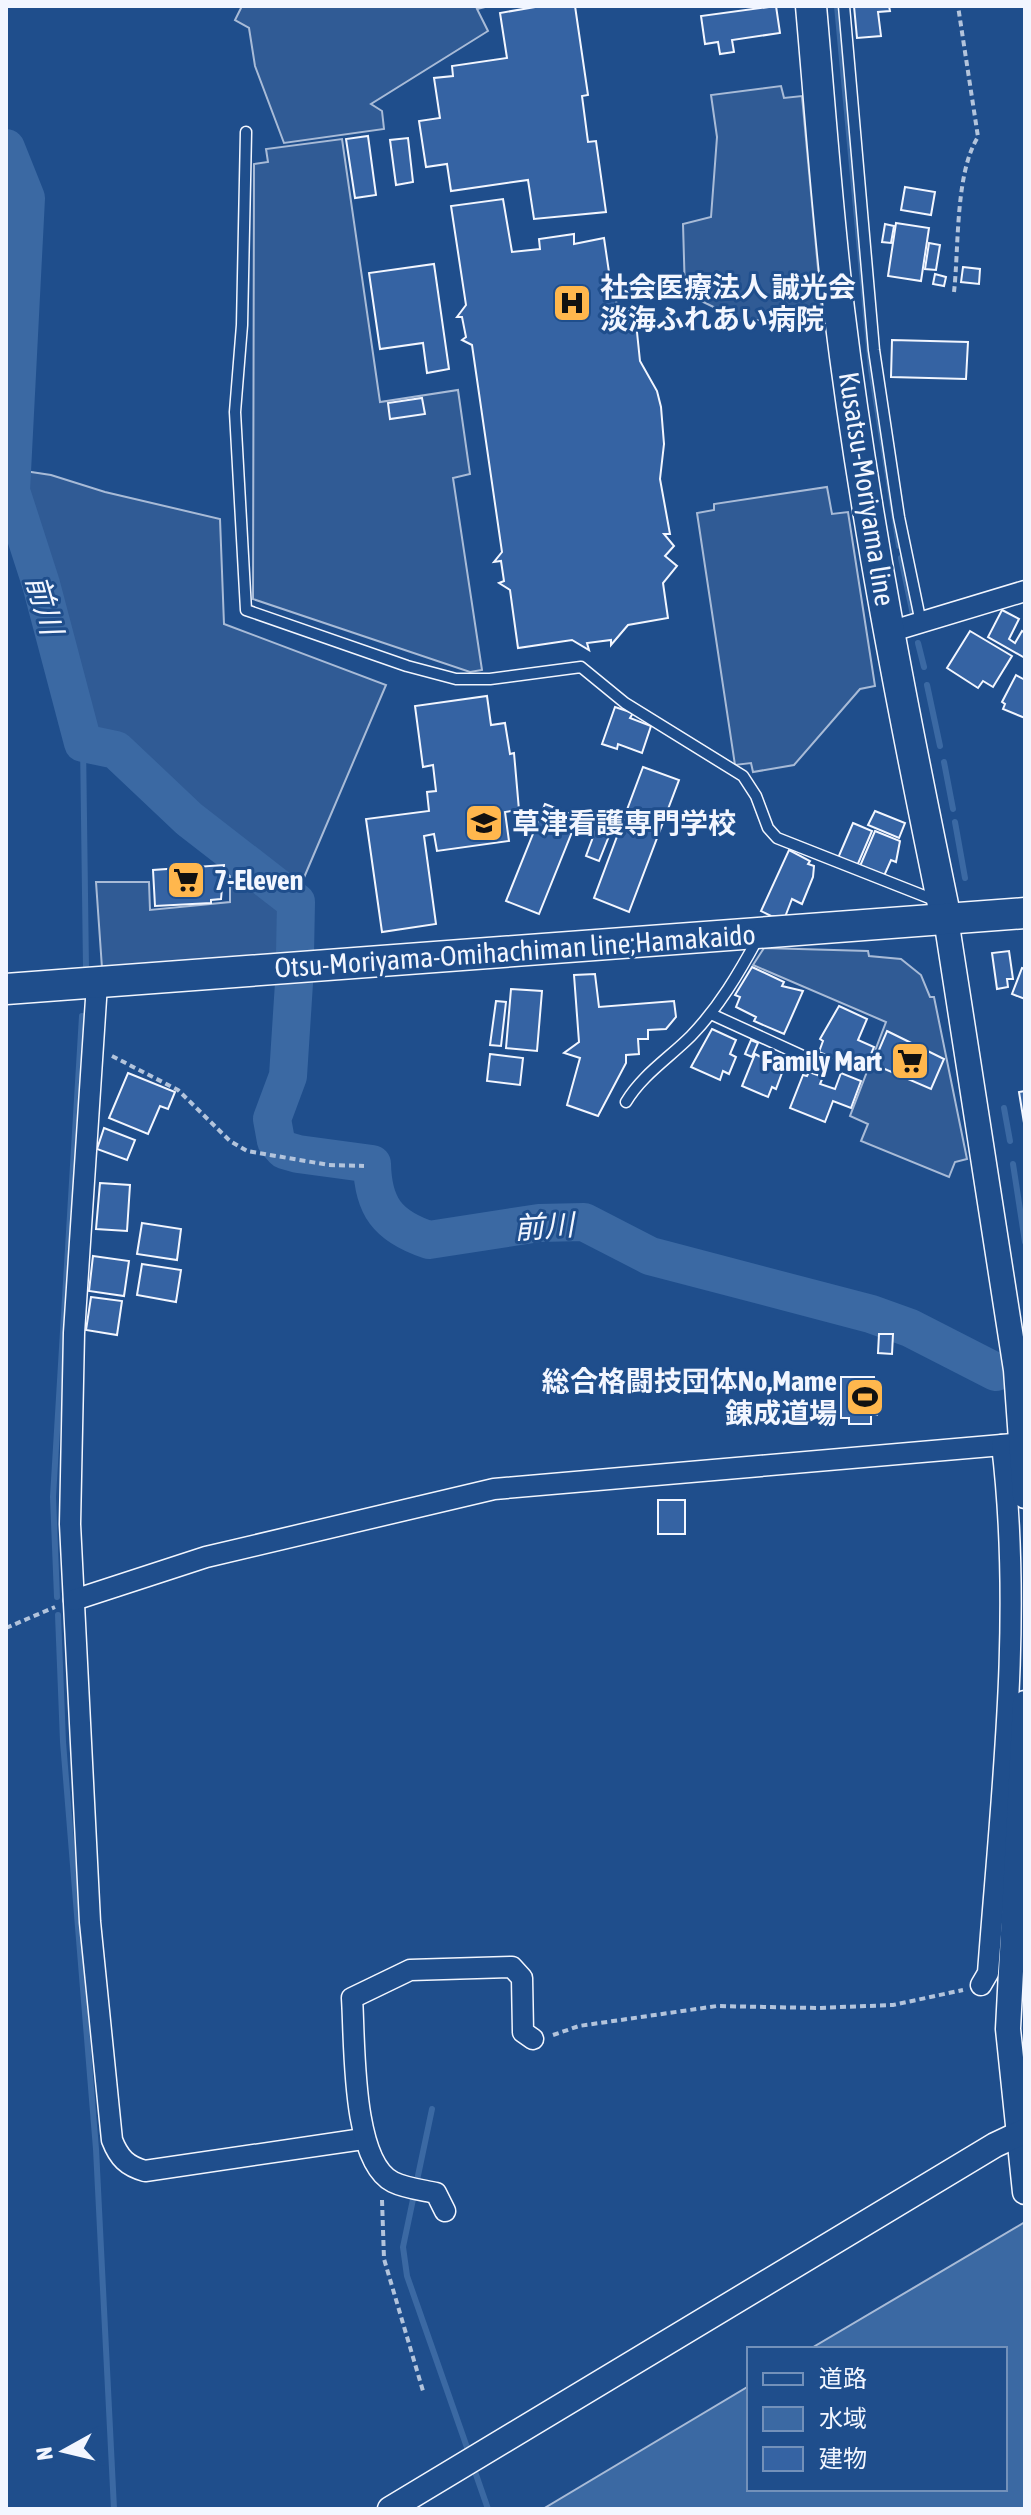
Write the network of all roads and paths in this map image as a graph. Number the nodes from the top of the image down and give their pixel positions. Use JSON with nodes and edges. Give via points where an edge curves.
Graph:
{"nodes":[{"id":1,"x":811,"y":6,"type":"edge"},
{"id":2,"x":844,"y":6,"type":"edge"},
{"id":3,"x":958,"y":6,"type":"edge"},
{"id":4,"x":246,"y":132,"type":"dead end"},
{"id":5,"x":954,"y":292,"type":"dead end"},
{"id":6,"x":1025,"y":591,"type":"edge"},
{"id":7,"x":921,"y":623,"type":"junction"},
{"id":8,"x":889,"y":632,"type":"junction"},
{"id":9,"x":944,"y":911,"type":"junction"},
{"id":10,"x":1025,"y":913,"type":"edge"},
{"id":11,"x":761,"y":933,"type":"junction"},
{"id":12,"x":97,"y":984,"type":"junction"},
{"id":13,"x":6,"y":989,"type":"edge"},
{"id":14,"x":711,"y":1014,"type":"junction"},
{"id":15,"x":93,"y":1048,"type":"junction"},
{"id":16,"x":805,"y":1057,"type":"dead end"},
{"id":17,"x":626,"y":1102,"type":"dead end"},
{"id":18,"x":364,"y":1166,"type":"dead end"},
{"id":19,"x":1017,"y":1444,"type":"edge"},
{"id":20,"x":1025,"y":1496,"type":"edge"},
{"id":21,"x":74,"y":1600,"type":"junction"},
{"id":22,"x":6,"y":1628,"type":"edge"},
{"id":23,"x":1025,"y":1703,"type":"edge"},
{"id":24,"x":981,"y":1985,"type":"joint"},
{"id":25,"x":533,"y":2039,"type":"joint"},
{"id":26,"x":1022,"y":2132,"type":"edge"},
{"id":27,"x":363,"y":2139,"type":"junction"},
{"id":28,"x":383,"y":2173,"type":"junction"},
{"id":29,"x":1024,"y":2181,"type":"edge"},
{"id":30,"x":445,"y":2211,"type":"dead end"},
{"id":31,"x":423,"y":2391,"type":"dead end"},
{"id":32,"x":390,"y":2509,"type":"edge"}],
"edges":[{"from":1,"to":8,"type":"main road","name":"Kusatsu-Moriyama line","via":[[839,308]]},
{"from":2,"to":7,"type":"lane","via":[[876,363]]},
{"from":3,"to":5,"type":"path","via":[[978,137],[964,188]]},
{"from":4,"to":9,"type":"lane","via":[[235,412],[246,610],[456,679],[581,667],[625,703],[743,776],[777,838]]},
{"from":6,"to":7,"type":"street"},
{"from":7,"to":8,"type":"street"},
{"from":8,"to":9,"type":"main road","name":"Kusatsu-Moriyama line"},
{"from":9,"to":10,"type":"main road","name":"Otsu-Moriyama-Omihachiman line;Hamakaido"},
{"from":9,"to":11,"type":"main road","name":"Otsu-Moriyama-Omihachiman line;Hamakaido"},
{"from":9,"to":19,"type":"street","via":[[1016,1370],[1021,1414]]},
{"from":11,"to":12,"type":"main road","name":"Otsu-Moriyama-Omihachiman line;Hamakaido"},
{"from":11,"to":14,"type":"lane"},
{"from":12,"to":13,"type":"main road","name":"Otsu-Moriyama-Omihachiman line;Hamakaido"},
{"from":12,"to":15,"type":"street"},
{"from":14,"to":16,"type":"lane"},
{"from":14,"to":17,"type":"lane","via":[[641,1080]]},
{"from":15,"to":18,"type":"path","via":[[178,1090],[247,1151]]},
{"from":15,"to":21,"type":"street","via":[[74,1333]]},
{"from":19,"to":20,"type":"street"},
{"from":19,"to":21,"type":"street","via":[[494,1489],[206,1557]]},
{"from":19,"to":24,"type":"street","via":[[1009,1499],[1009,1668],[988,1973]]},
{"from":21,"to":22,"type":"path"},
{"from":21,"to":27,"type":"street","via":[[90,1922],[112,2140],[118,2154],[129,2166],[145,2171]]},
{"from":23,"to":26,"type":"street","via":[[1008,2029]]},
{"from":24,"to":25,"type":"path","via":[[893,2005],[717,2006],[579,2026]]},
{"from":25,"to":27,"type":"street","via":[[523,2032],[522,1978],[512,1967],[410,1970],[352,1998]]},
{"from":26,"to":29,"type":"street"},
{"from":26,"to":32,"type":"street"},
{"from":27,"to":28,"type":"street"},
{"from":28,"to":30,"type":"street","via":[[392,2182],[436,2193]]},
{"from":28,"to":31,"type":"path","via":[[384,2259]]}]}
